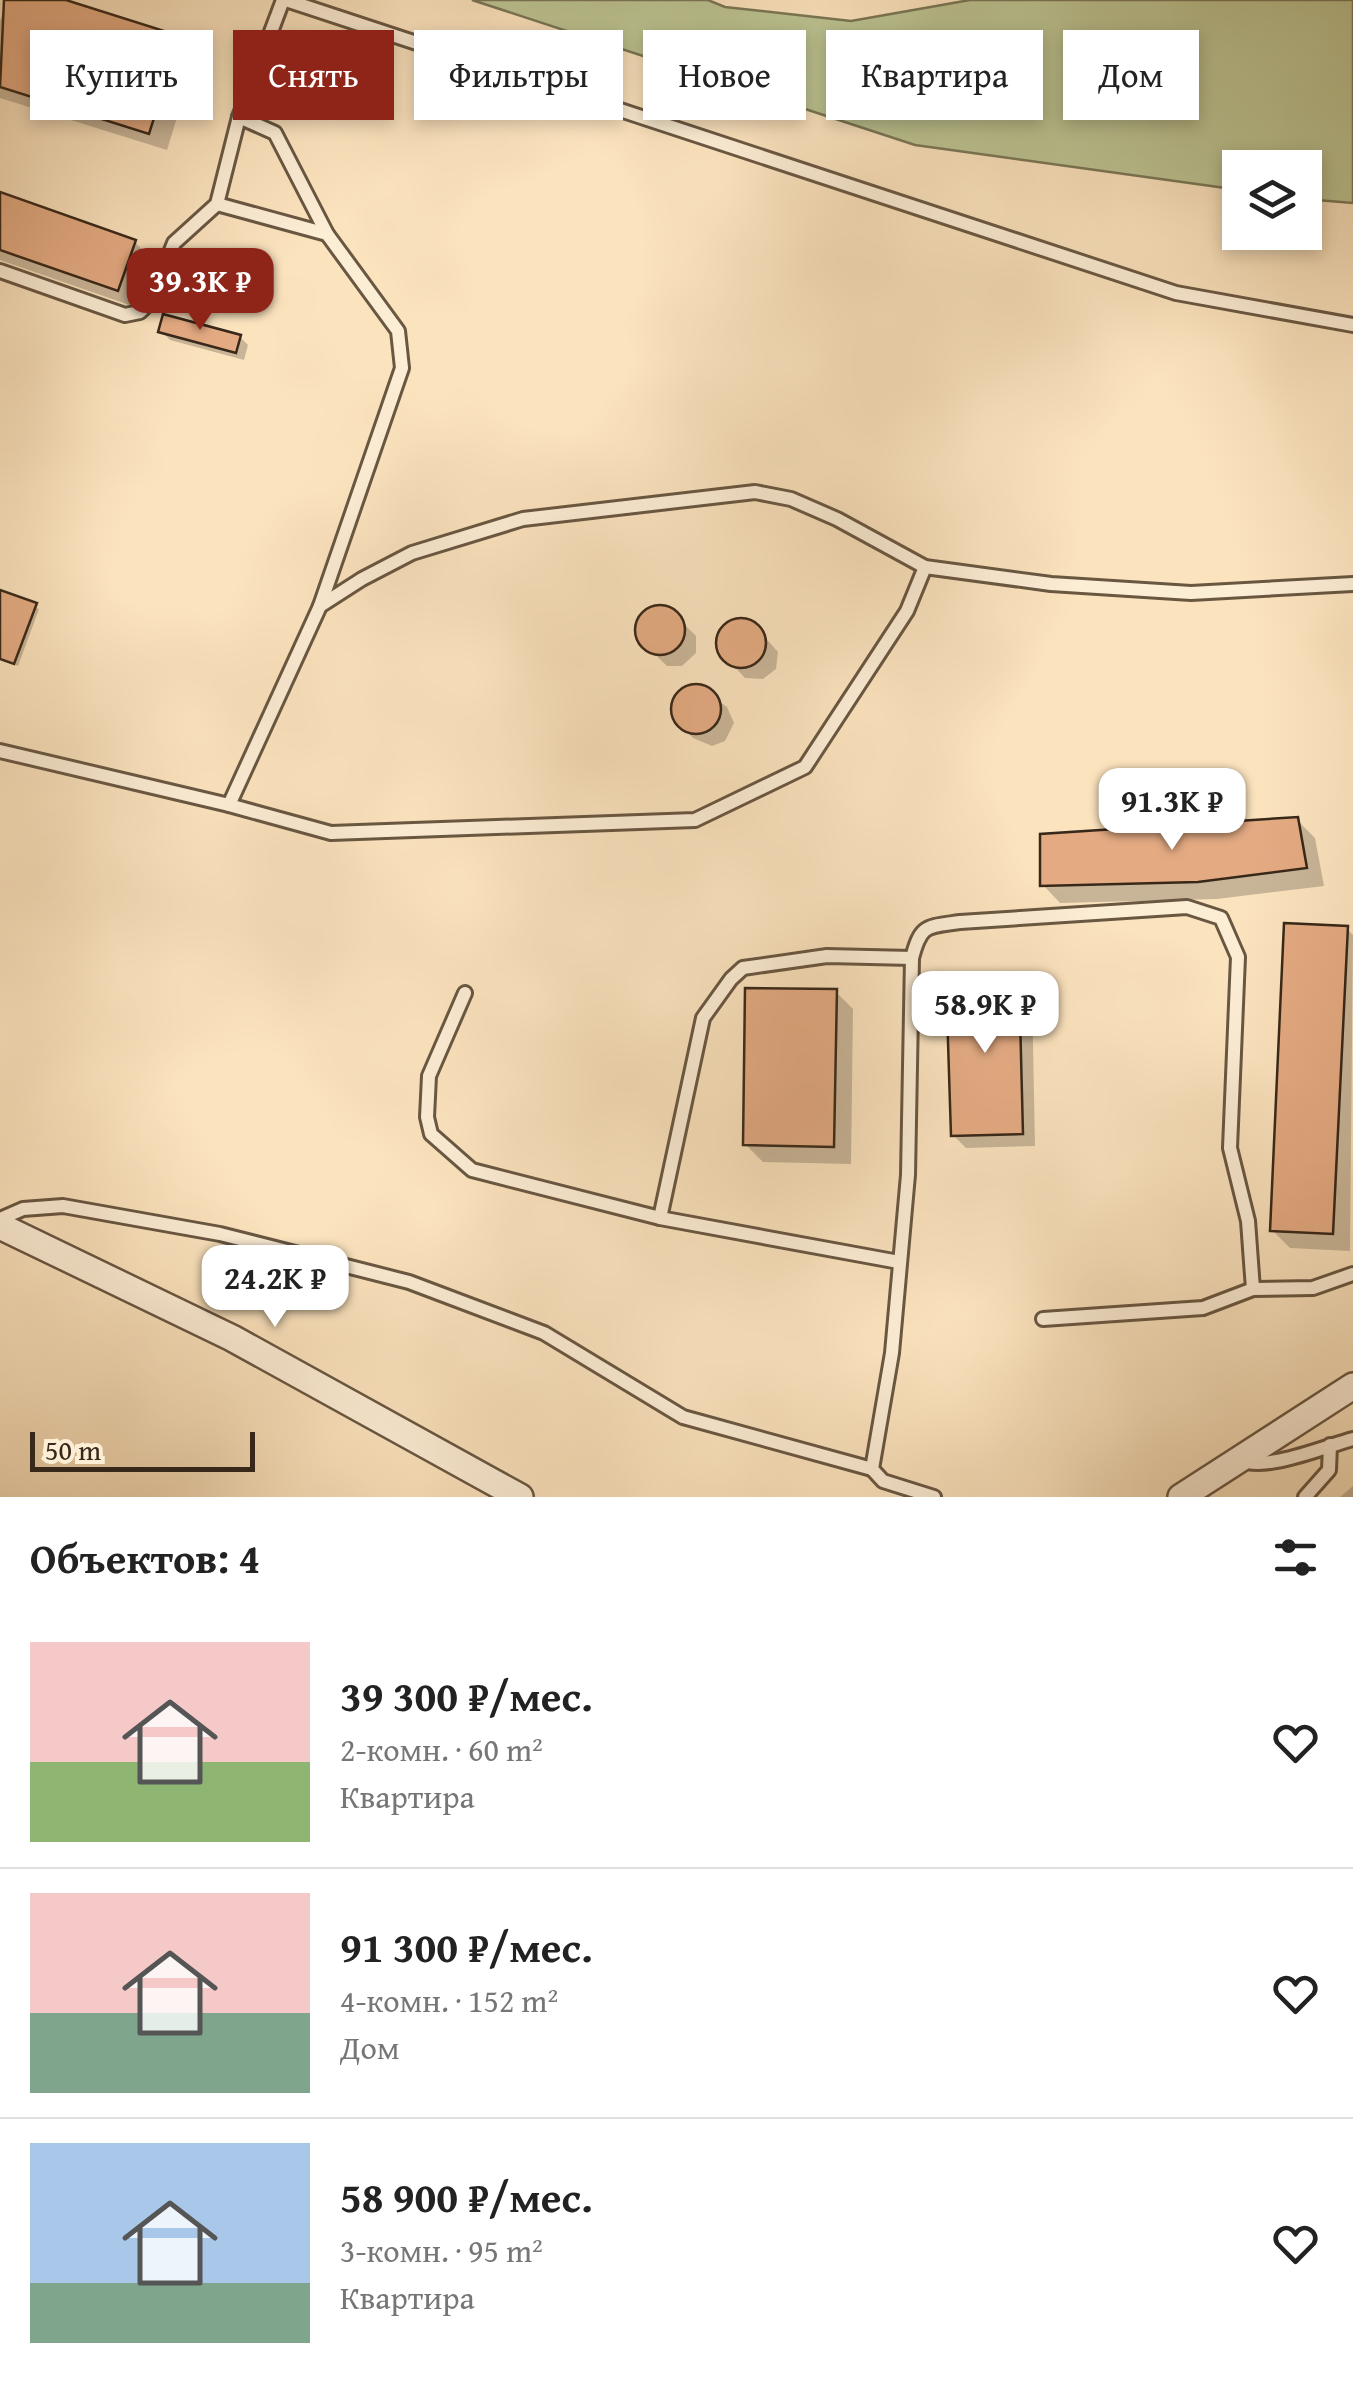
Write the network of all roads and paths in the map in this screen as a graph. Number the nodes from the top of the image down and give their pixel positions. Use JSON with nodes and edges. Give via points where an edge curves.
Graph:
{"nodes":[{"id":1,"x":284,"y":0,"type":"edge"},
{"id":2,"x":273,"y":30,"type":"edge"},
{"id":3,"x":239,"y":120,"type":"edge"},
{"id":4,"x":247,"y":120,"type":"edge"},
{"id":5,"x":217,"y":204,"type":"junction"},
{"id":6,"x":327,"y":234,"type":"junction"},
{"id":7,"x":0,"y":271,"type":"edge"},
{"id":8,"x":1353,"y":325,"type":"edge"},
{"id":9,"x":925,"y":567,"type":"junction"},
{"id":10,"x":1353,"y":584,"type":"edge"},
{"id":11,"x":320,"y":606,"type":"junction"},
{"id":12,"x":0,"y":751,"type":"edge"},
{"id":13,"x":230,"y":804,"type":"junction"},
{"id":14,"x":912,"y":958,"type":"junction"},
{"id":15,"x":464,"y":994,"type":"dead end"},
{"id":16,"x":660,"y":1218,"type":"junction"},
{"id":17,"x":0,"y":1223,"type":"edge"},
{"id":18,"x":898,"y":1262,"type":"junction"},
{"id":19,"x":1353,"y":1274,"type":"edge"},
{"id":20,"x":1254,"y":1290,"type":"junction"},
{"id":21,"x":1043,"y":1319,"type":"dead end"},
{"id":22,"x":1353,"y":1386,"type":"edge"},
{"id":23,"x":1351,"y":1439,"type":"edge"},
{"id":24,"x":1330,"y":1446,"type":"junction"},
{"id":25,"x":1238,"y":1458,"type":"junction"},
{"id":26,"x":872,"y":1469,"type":"junction"},
{"id":27,"x":520,"y":1497,"type":"edge"},
{"id":28,"x":934,"y":1497,"type":"edge"},
{"id":29,"x":1181,"y":1497,"type":"edge"},
{"id":30,"x":1305,"y":1497,"type":"edge"}],
"edges":[{"from":1,"to":2,"type":"lane"},
{"from":1,"to":8,"type":"lane","via":[[1176,293]]},
{"from":3,"to":5,"type":"lane"},
{"from":4,"to":6,"type":"lane","via":[[275,133]]},
{"from":5,"to":6,"type":"lane"},
{"from":5,"to":7,"type":"lane","via":[[174,242],[140,312],[125,315]]},
{"from":6,"to":11,"type":"lane","via":[[398,331],[402,368]]},
{"from":9,"to":10,"type":"lane","via":[[1191,593]]},
{"from":9,"to":11,"type":"lane","via":[[837,519],[755,492],[473,530],[412,553]]},
{"from":9,"to":13,"type":"lane","via":[[907,611],[806,766],[695,820],[331,833]]},
{"from":11,"to":13,"type":"lane"},
{"from":12,"to":13,"type":"lane"},
{"from":14,"to":16,"type":"lane","via":[[827,956],[743,968],[731,979],[703,1018]]},
{"from":14,"to":18,"type":"lane","via":[[908,1175]]},
{"from":14,"to":20,"type":"lane","via":[[918,934],[927,927],[960,922],[1187,907],[1221,918],[1238,957],[1230,1148],[1248,1220]]},
{"from":15,"to":16,"type":"lane","via":[[429,1076],[431,1134],[472,1170]]},
{"from":16,"to":18,"type":"lane"},
{"from":17,"to":26,"type":"lane","via":[[24,1209],[63,1206],[220,1234],[409,1282],[544,1333],[682,1418]]},
{"from":17,"to":27,"type":"street","via":[[232,1338]]},
{"from":18,"to":26,"type":"lane","via":[[892,1353]]},
{"from":19,"to":20,"type":"lane","via":[[1313,1288]]},
{"from":20,"to":21,"type":"lane","via":[[1203,1308]]},
{"from":22,"to":25,"type":"street"},
{"from":23,"to":24,"type":"lane"},
{"from":24,"to":25,"type":"lane","via":[[1269,1463]]},
{"from":24,"to":30,"type":"lane","via":[[1329,1470]]},
{"from":25,"to":29,"type":"street"},
{"from":26,"to":28,"type":"lane","via":[[883,1480]]}]}
